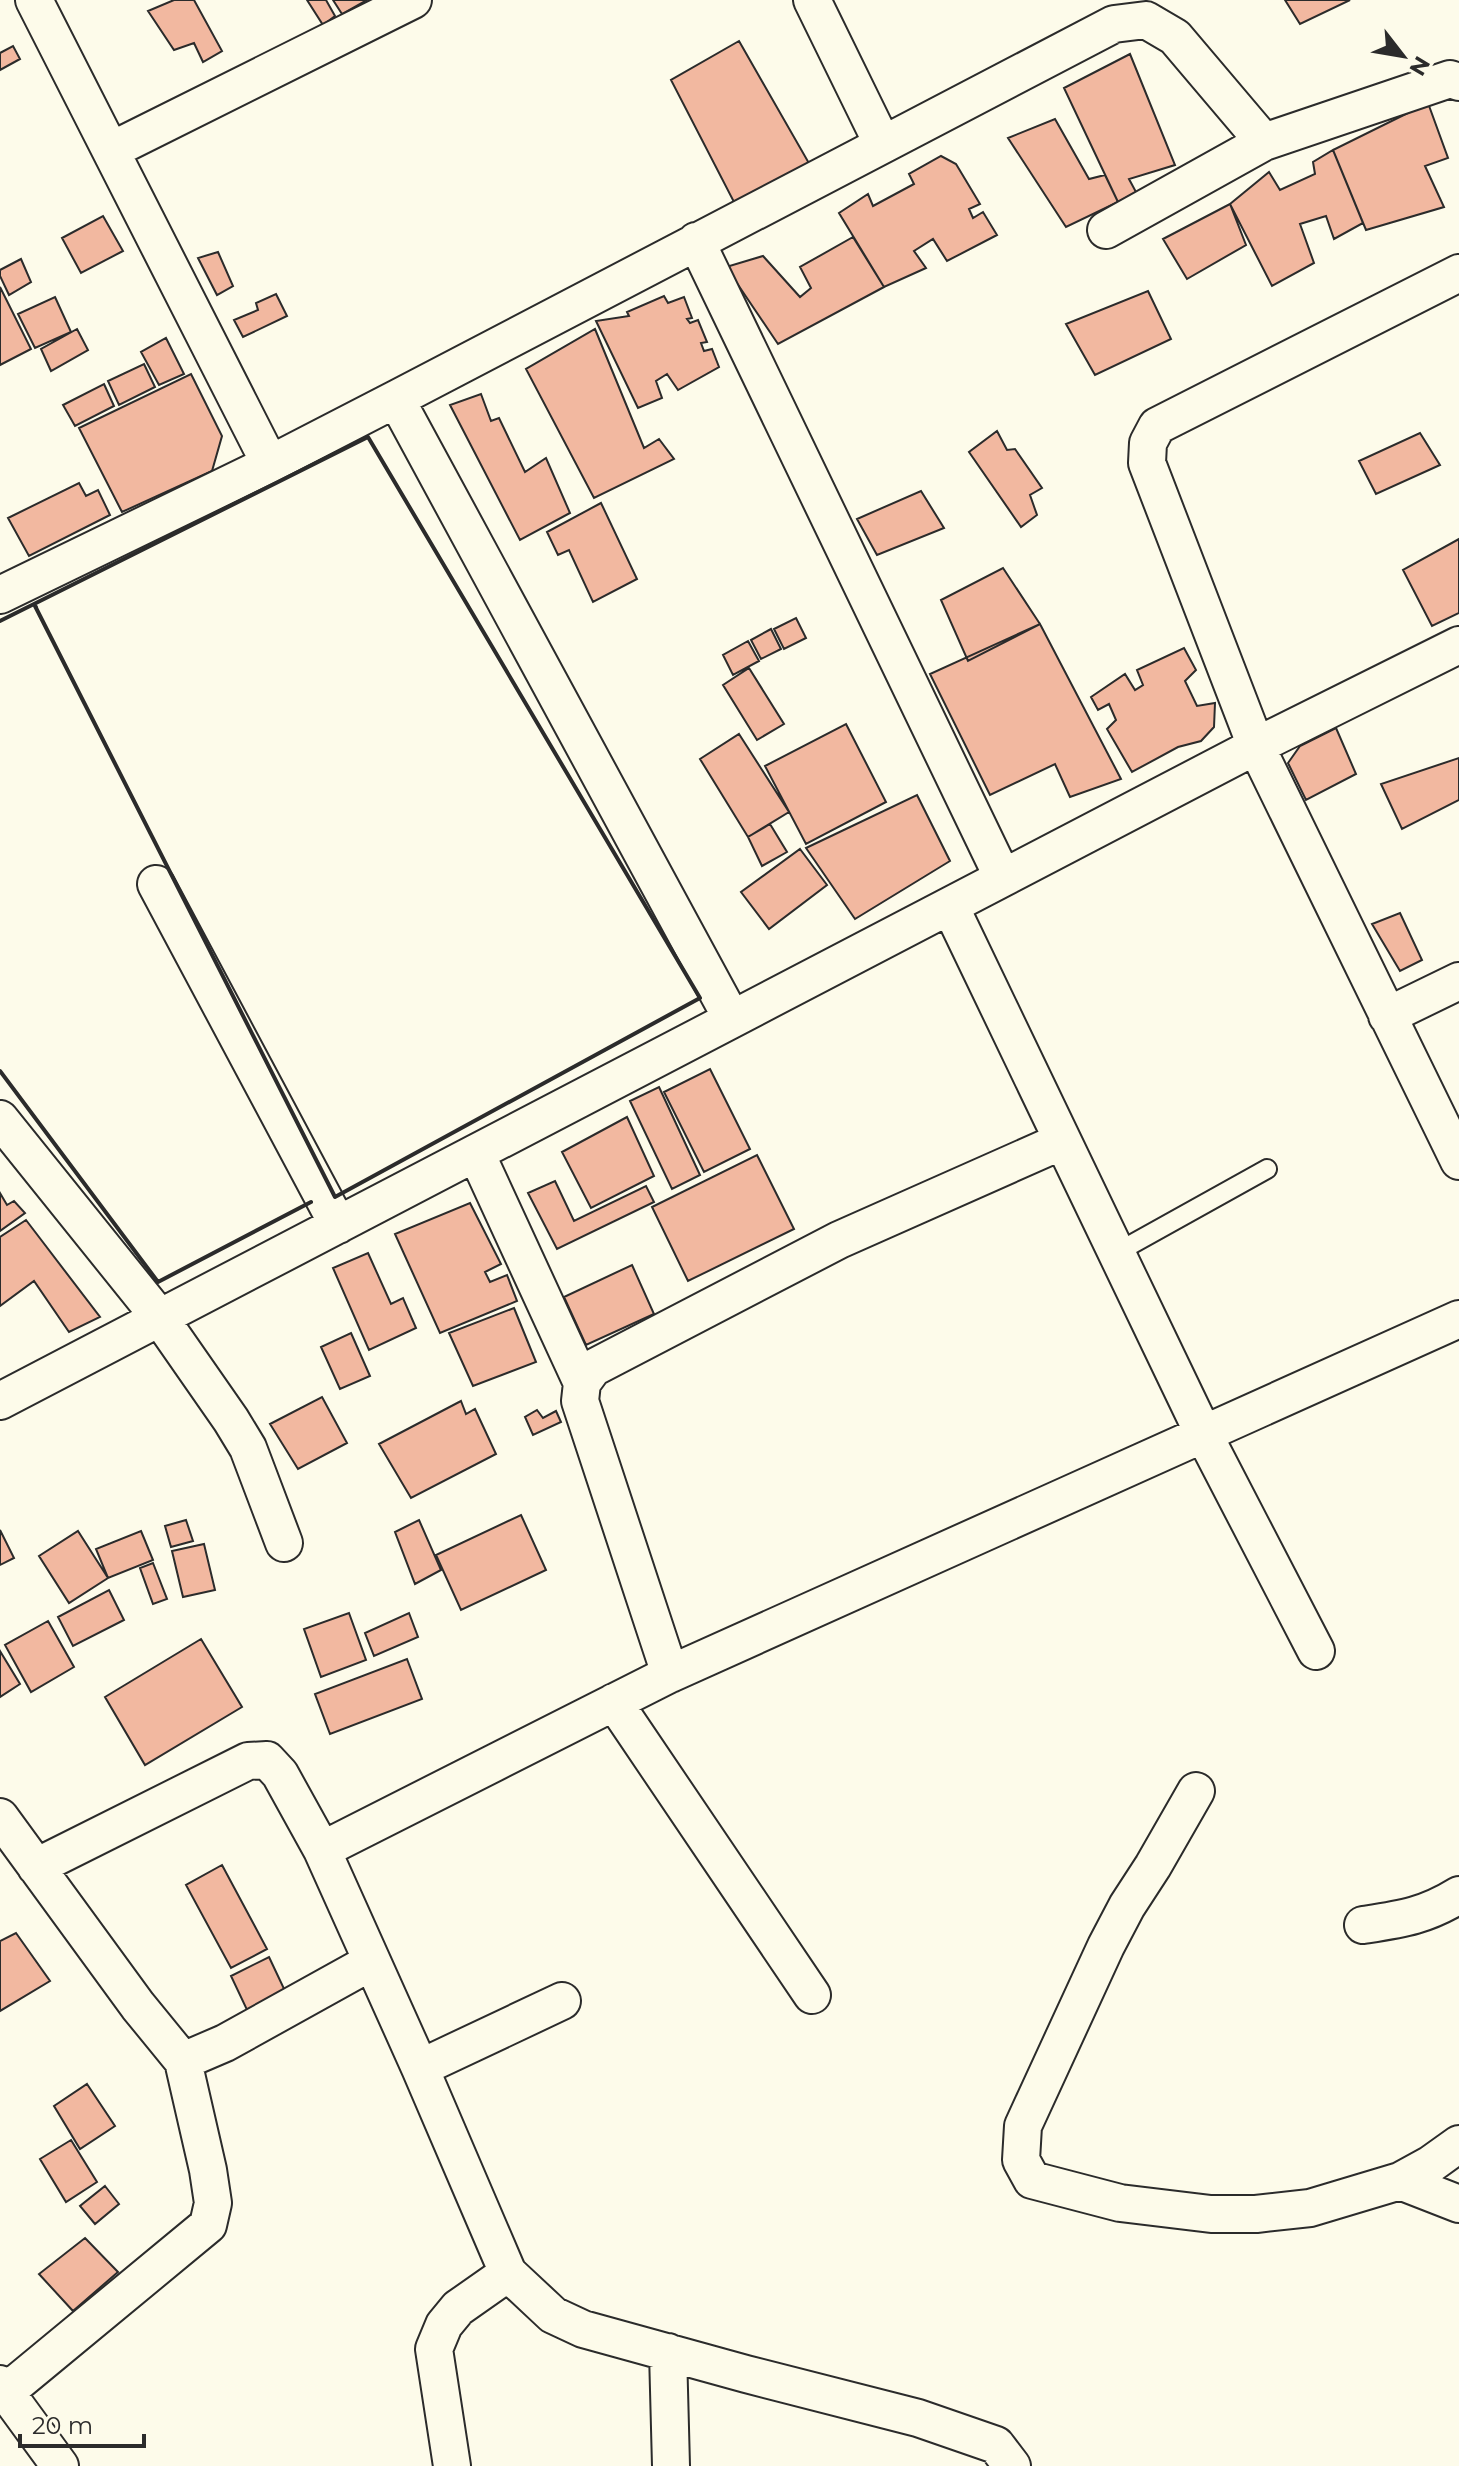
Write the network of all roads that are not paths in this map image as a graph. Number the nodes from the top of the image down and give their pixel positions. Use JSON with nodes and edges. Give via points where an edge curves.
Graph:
{"nodes":[{"id":1,"x":34,"y":0,"type":"edge"},
{"id":2,"x":413,"y":0,"type":"edge"},
{"id":3,"x":812,"y":0,"type":"edge"},
{"id":4,"x":1106,"y":12,"type":"edge"},
{"id":5,"x":1459,"y":82,"type":"edge"},
{"id":6,"x":1264,"y":142,"type":"junction"},
{"id":7,"x":882,"y":143,"type":"junction"},
{"id":8,"x":112,"y":150,"type":"junction"},
{"id":9,"x":1106,"y":230,"type":"dead end"},
{"id":10,"x":696,"y":241,"type":"junction"},
{"id":11,"x":1459,"y":273,"type":"edge"},
{"id":12,"x":396,"y":399,"type":"junction"},
{"id":13,"x":270,"y":464,"type":"junction"},
{"id":14,"x":0,"y":595,"type":"edge"},
{"id":15,"x":1459,"y":645,"type":"edge"},
{"id":16,"x":1256,"y":746,"type":"junction"},
{"id":17,"x":1003,"y":878,"type":"junction"},
{"id":18,"x":156,"y":884,"type":"dead end"},
{"id":19,"x":950,"y":906,"type":"junction"},
{"id":20,"x":1459,"y":981,"type":"edge"},
{"id":21,"x":1387,"y":1016,"type":"junction"},
{"id":22,"x":732,"y":1019,"type":"junction"},
{"id":23,"x":0,"y":1119,"type":"edge"},
{"id":24,"x":1062,"y":1141,"type":"junction"},
{"id":25,"x":476,"y":1153,"type":"junction"},
{"id":26,"x":1459,"y":1161,"type":"edge"},
{"id":27,"x":1267,"y":1169,"type":"dead end"},
{"id":28,"x":338,"y":1225,"type":"junction"},
{"id":29,"x":1116,"y":1253,"type":"junction"},
{"id":30,"x":160,"y":1318,"type":"junction"},
{"id":31,"x":1459,"y":1319,"type":"edge"},
{"id":32,"x":582,"y":1383,"type":"junction"},
{"id":33,"x":0,"y":1401,"type":"edge"},
{"id":34,"x":1204,"y":1435,"type":"junction"},
{"id":35,"x":284,"y":1543,"type":"dead end"},
{"id":36,"x":1316,"y":1651,"type":"dead end"},
{"id":37,"x":670,"y":1674,"type":"junction"},
{"id":38,"x":614,"y":1702,"type":"junction"},
{"id":39,"x":1196,"y":1791,"type":"dead end"},
{"id":40,"x":0,"y":1817,"type":"edge"},
{"id":41,"x":322,"y":1850,"type":"junction"},
{"id":42,"x":36,"y":1867,"type":"junction"},
{"id":43,"x":1459,"y":1895,"type":"edge"},
{"id":44,"x":1363,"y":1925,"type":"dead end"},
{"id":45,"x":371,"y":1962,"type":"junction"},
{"id":46,"x":812,"y":1995,"type":"dead end"},
{"id":47,"x":562,"y":2001,"type":"dead end"},
{"id":48,"x":183,"y":2061,"type":"junction"},
{"id":49,"x":420,"y":2068,"type":"junction"},
{"id":50,"x":1459,"y":2144,"type":"edge"},
{"id":51,"x":1400,"y":2181,"type":"junction"},
{"id":52,"x":1459,"y":2204,"type":"edge"},
{"id":53,"x":508,"y":2273,"type":"junction"},
{"id":54,"x":668,"y":2352,"type":"junction"},
{"id":55,"x":8,"y":2408,"type":"edge"},
{"id":56,"x":60,"y":2466,"type":"edge"},
{"id":57,"x":452,"y":2466,"type":"edge"},
{"id":58,"x":671,"y":2466,"type":"edge"},
{"id":59,"x":1012,"y":2466,"type":"edge"}],
"edges":[{"from":1,"to":8,"type":"street"},
{"from":2,"to":8,"type":"street"},
{"from":3,"to":7,"type":"street"},
{"from":4,"to":6,"type":"street","via":[[1146,20],[1175,37]]},
{"from":4,"to":7,"type":"street"},
{"from":5,"to":6,"type":"street","via":[[1450,79]]},
{"from":6,"to":9,"type":"street"},
{"from":7,"to":10,"type":"street"},
{"from":8,"to":13,"type":"street"},
{"from":10,"to":12,"type":"street"},
{"from":10,"to":17,"type":"street"},
{"from":11,"to":16,"type":"street","via":[[1157,426],[1148,443],[1147,463]]},
{"from":12,"to":13,"type":"street"},
{"from":12,"to":22,"type":"street"},
{"from":13,"to":14,"type":"street"},
{"from":15,"to":16,"type":"street"},
{"from":16,"to":17,"type":"street"},
{"from":16,"to":21,"type":"street"},
{"from":17,"to":19,"type":"street"},
{"from":18,"to":28,"type":"street"},
{"from":19,"to":22,"type":"street"},
{"from":19,"to":24,"type":"street"},
{"from":20,"to":21,"type":"street"},
{"from":21,"to":26,"type":"street"},
{"from":22,"to":25,"type":"street"},
{"from":23,"to":30,"type":"street"},
{"from":24,"to":29,"type":"street"},
{"from":24,"to":32,"type":"street","via":[[839,1240],[593,1368]]},
{"from":25,"to":28,"type":"street"},
{"from":25,"to":32,"type":"street"},
{"from":27,"to":29,"type":"lane"},
{"from":28,"to":30,"type":"street"},
{"from":29,"to":34,"type":"street"},
{"from":30,"to":33,"type":"street"},
{"from":30,"to":35,"type":"street","via":[[248,1448]]},
{"from":31,"to":34,"type":"street"},
{"from":32,"to":37,"type":"street","via":[[580,1401]]},
{"from":34,"to":36,"type":"street"},
{"from":34,"to":37,"type":"street"},
{"from":37,"to":38,"type":"street"},
{"from":38,"to":41,"type":"street"},
{"from":38,"to":46,"type":"street"},
{"from":39,"to":51,"type":"street","via":[[1106,1946],[1023,2126],[1021,2160],[1032,2180],[1120,2203],[1211,2214],[1310,2208]]},
{"from":40,"to":42,"type":"street"},
{"from":41,"to":42,"type":"street","via":[[280,1774],[267,1760],[258,1760]]},
{"from":41,"to":45,"type":"street"},
{"from":42,"to":48,"type":"street"},
{"from":43,"to":44,"type":"street","via":[[1410,1918]]},
{"from":45,"to":48,"type":"street"},
{"from":45,"to":49,"type":"street"},
{"from":47,"to":49,"type":"street"},
{"from":48,"to":55,"type":"street","via":[[208,2170],[213,2203],[208,2225]]},
{"from":49,"to":53,"type":"street"},
{"from":50,"to":51,"type":"street"},
{"from":51,"to":52,"type":"street"},
{"from":53,"to":54,"type":"street","via":[[565,2322]]},
{"from":53,"to":57,"type":"street","via":[[458,2308],[434,2349]]},
{"from":54,"to":58,"type":"street"},
{"from":54,"to":59,"type":"street","via":[[918,2418],[996,2445]]},
{"from":55,"to":56,"type":"street"}]}
